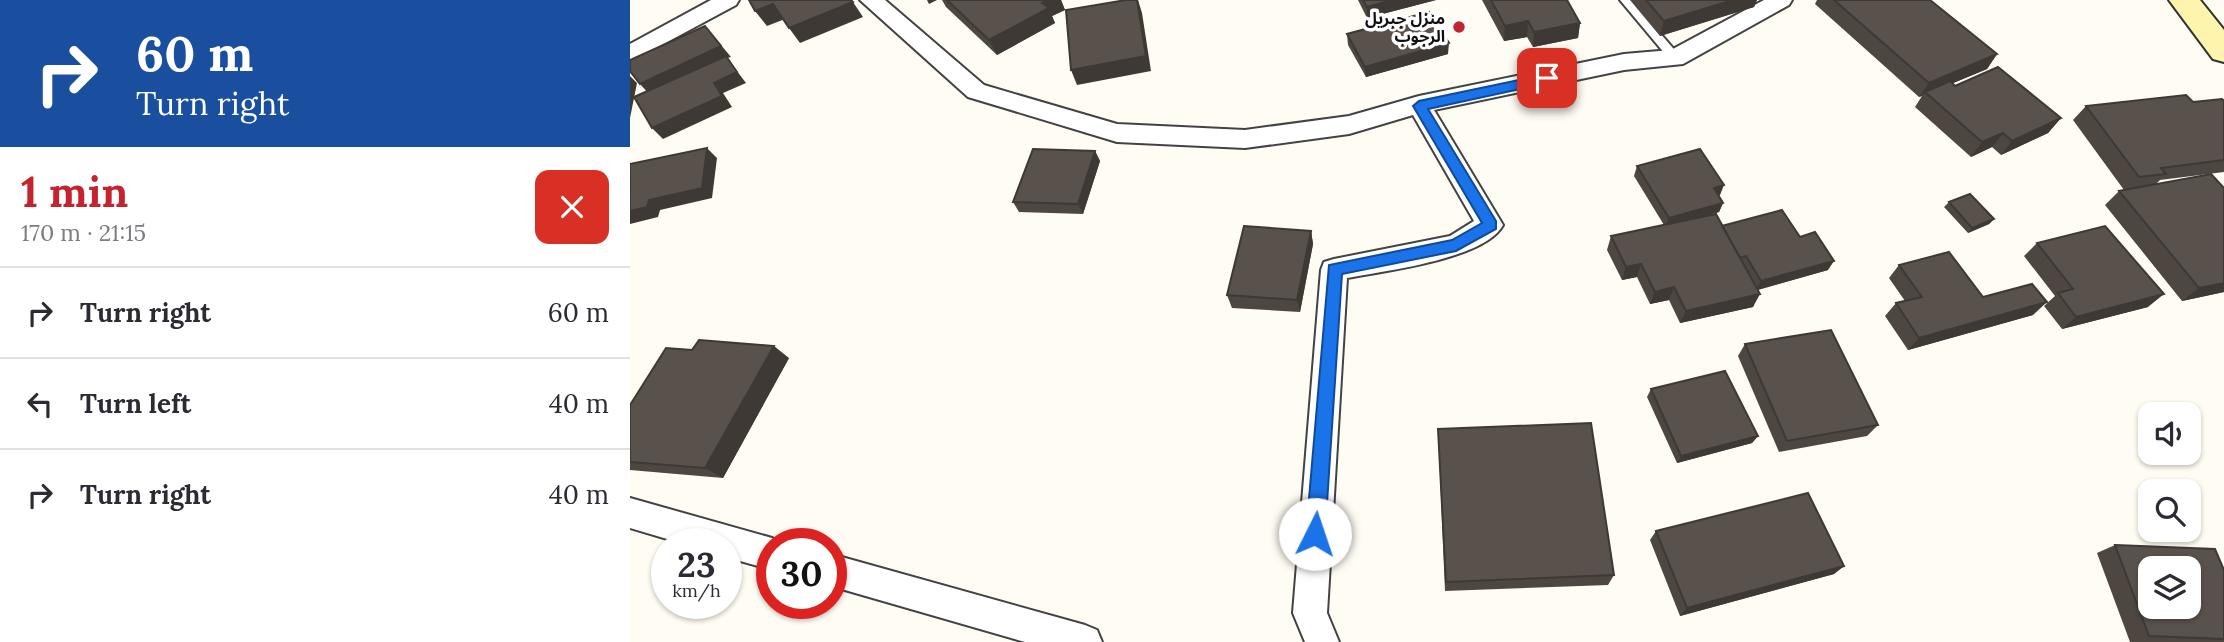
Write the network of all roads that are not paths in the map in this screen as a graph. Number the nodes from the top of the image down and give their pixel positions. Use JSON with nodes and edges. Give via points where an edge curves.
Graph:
{"nodes":[{"id":1,"x":728,"y":0,"type":"edge"},
{"id":2,"x":872,"y":0,"type":"edge"},
{"id":3,"x":1625,"y":0,"type":"edge"},
{"id":4,"x":1781,"y":0,"type":"edge"},
{"id":5,"x":2183,"y":0,"type":"edge"},
{"id":6,"x":2224,"y":51,"type":"edge"},
{"id":7,"x":630,"y":54,"type":"edge"},
{"id":8,"x":1675,"y":58,"type":"junction"},
{"id":9,"x":1419,"y":106,"type":"junction"},
{"id":10,"x":630,"y":513,"type":"edge"},
{"id":11,"x":756,"y":549,"type":"edge"},
{"id":12,"x":847,"y":575,"type":"edge"},
{"id":13,"x":1085,"y":642,"type":"edge"},
{"id":14,"x":1322,"y":642,"type":"edge"}],
"edges":[{"from":1,"to":7,"type":"street"},
{"from":2,"to":9,"type":"street","via":[[976,91],[1118,133],[1245,139],[1349,125]]},
{"from":3,"to":8,"type":"lane"},
{"from":4,"to":8,"type":"street"},
{"from":5,"to":6,"type":"street"},
{"from":8,"to":9,"type":"street","via":[[1624,62]]},
{"from":9,"to":14,"type":"street","via":[[1490,225],[1456,245],[1334,270],[1310,613]]},
{"from":10,"to":11,"type":"street"},
{"from":12,"to":13,"type":"street"}]}
